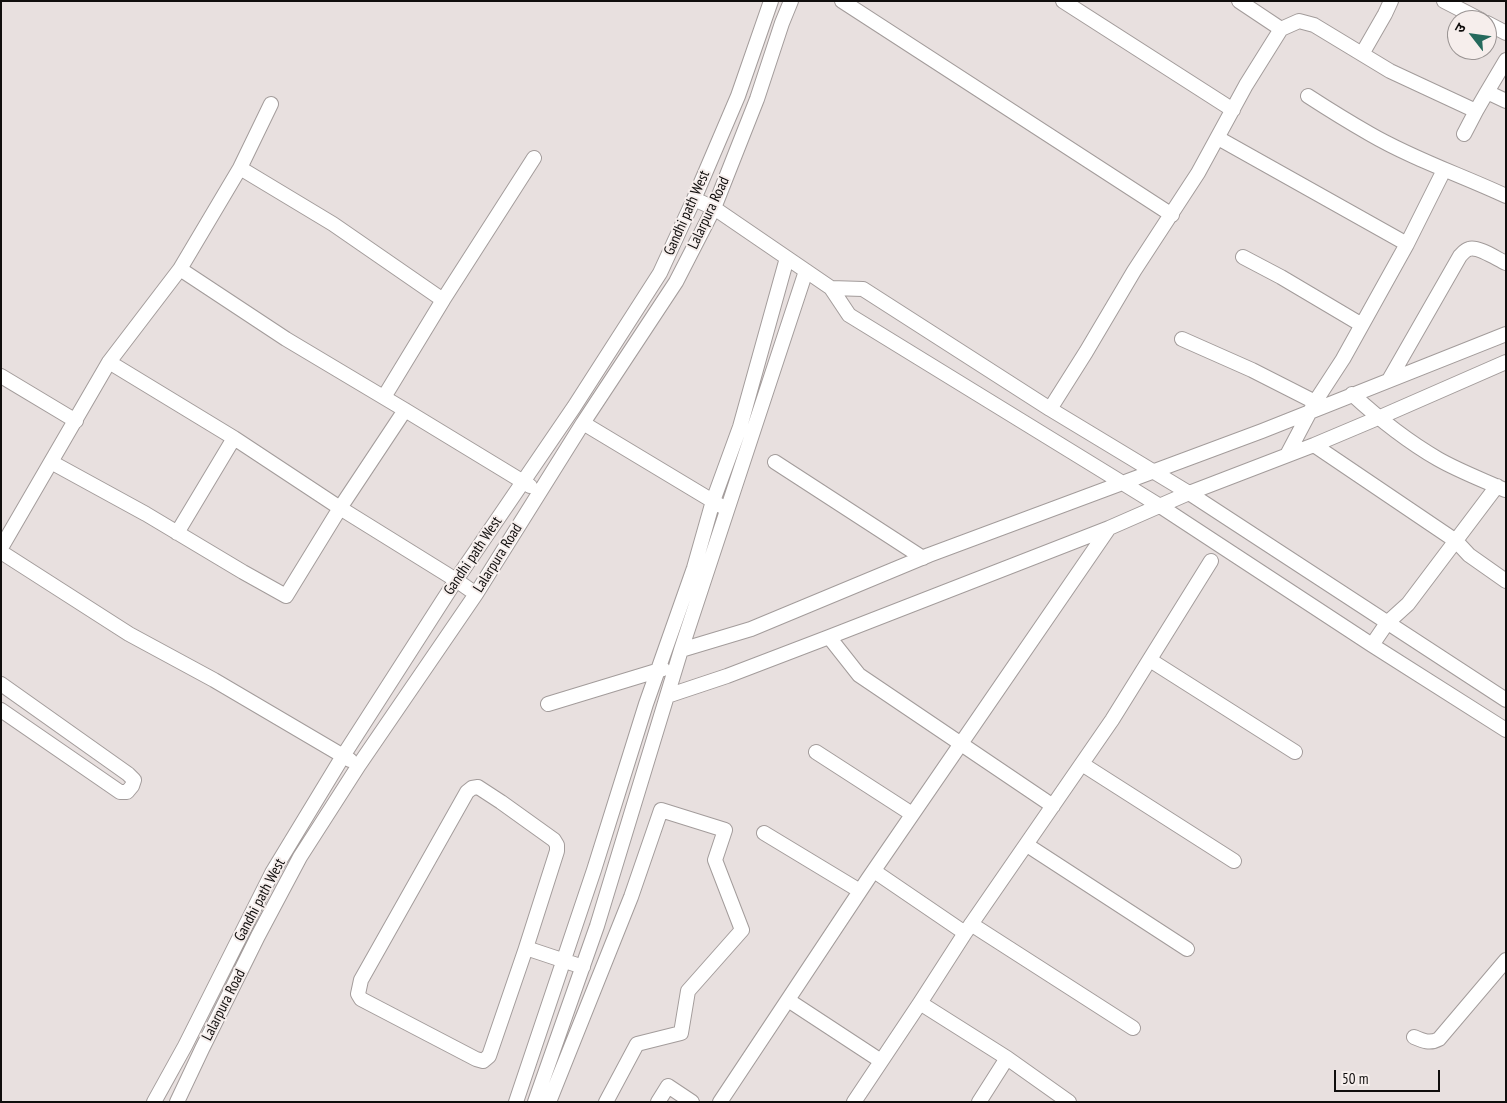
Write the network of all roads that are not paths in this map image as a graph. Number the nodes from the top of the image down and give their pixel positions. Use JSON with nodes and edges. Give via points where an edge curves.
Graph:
{"nodes":[{"id":1,"x":771,"y":1,"type":"edge"},
{"id":2,"x":791,"y":1,"type":"edge"},
{"id":3,"x":842,"y":1,"type":"edge"},
{"id":4,"x":1063,"y":1,"type":"edge"},
{"id":5,"x":1239,"y":1,"type":"edge"},
{"id":6,"x":1391,"y":1,"type":"edge"},
{"id":7,"x":1444,"y":1,"type":"edge"},
{"id":8,"x":1462,"y":10,"type":"edge"},
{"id":9,"x":1280,"y":29,"type":"junction"},
{"id":10,"x":1362,"y":54,"type":"junction"},
{"id":11,"x":1506,"y":60,"type":"edge"},
{"id":12,"x":1487,"y":92,"type":"junction"},
{"id":13,"x":1308,"y":96,"type":"dead end"},
{"id":14,"x":1506,"y":101,"type":"edge"},
{"id":15,"x":271,"y":104,"type":"dead end"},
{"id":16,"x":1233,"y":110,"type":"junction"},
{"id":17,"x":1476,"y":111,"type":"junction"},
{"id":18,"x":1464,"y":134,"type":"dead end"},
{"id":19,"x":1218,"y":138,"type":"junction"},
{"id":20,"x":534,"y":158,"type":"dead end"},
{"id":21,"x":240,"y":168,"type":"junction"},
{"id":22,"x":1444,"y":170,"type":"junction"},
{"id":23,"x":1506,"y":196,"type":"edge"},
{"id":24,"x":694,"y":199,"type":"junction"},
{"id":25,"x":714,"y":208,"type":"junction"},
{"id":26,"x":1172,"y":215,"type":"junction"},
{"id":27,"x":1407,"y":244,"type":"junction"},
{"id":28,"x":1242,"y":257,"type":"dead end"},
{"id":29,"x":787,"y":258,"type":"junction"},
{"id":30,"x":1506,"y":263,"type":"edge"},
{"id":31,"x":180,"y":269,"type":"junction"},
{"id":32,"x":806,"y":271,"type":"junction"},
{"id":33,"x":831,"y":288,"type":"junction"},
{"id":34,"x":444,"y":300,"type":"junction"},
{"id":35,"x":1362,"y":325,"type":"junction"},
{"id":36,"x":1506,"y":334,"type":"edge"},
{"id":37,"x":1182,"y":339,"type":"dead end"},
{"id":38,"x":109,"y":362,"type":"junction"},
{"id":39,"x":1506,"y":362,"type":"edge"},
{"id":40,"x":1,"y":376,"type":"edge"},
{"id":41,"x":1389,"y":380,"type":"junction"},
{"id":42,"x":1352,"y":394,"type":"junction"},
{"id":43,"x":384,"y":397,"type":"junction"},
{"id":44,"x":1312,"y":406,"type":"junction"},
{"id":45,"x":1050,"y":409,"type":"junction"},
{"id":46,"x":405,"y":410,"type":"junction"},
{"id":47,"x":1378,"y":418,"type":"junction"},
{"id":48,"x":76,"y":422,"type":"junction"},
{"id":49,"x":583,"y":423,"type":"junction"},
{"id":50,"x":234,"y":438,"type":"junction"},
{"id":51,"x":1314,"y":445,"type":"junction"},
{"id":52,"x":1287,"y":455,"type":"junction"},
{"id":53,"x":51,"y":462,"type":"junction"},
{"id":54,"x":775,"y":462,"type":"dead end"},
{"id":55,"x":1154,"y":472,"type":"junction"},
{"id":56,"x":523,"y":482,"type":"junction"},
{"id":57,"x":1122,"y":483,"type":"junction"},
{"id":58,"x":1501,"y":488,"type":"edge"},
{"id":59,"x":539,"y":492,"type":"junction"},
{"id":60,"x":1190,"y":493,"type":"junction"},
{"id":61,"x":713,"y":501,"type":"junction"},
{"id":62,"x":1160,"y":506,"type":"junction"},
{"id":63,"x":340,"y":508,"type":"junction"},
{"id":64,"x":728,"y":510,"type":"junction"},
{"id":65,"x":1109,"y":528,"type":"junction"},
{"id":66,"x":177,"y":533,"type":"junction"},
{"id":67,"x":1456,"y":542,"type":"junction"},
{"id":68,"x":1,"y":550,"type":"edge"},
{"id":69,"x":923,"y":558,"type":"junction"},
{"id":70,"x":1212,"y":561,"type":"dead end"},
{"id":71,"x":456,"y":580,"type":"junction"},
{"id":72,"x":1506,"y":581,"type":"edge"},
{"id":73,"x":476,"y":594,"type":"junction"},
{"id":74,"x":1387,"y":623,"type":"junction"},
{"id":75,"x":828,"y":637,"type":"junction"},
{"id":76,"x":1372,"y":645,"type":"junction"},
{"id":77,"x":680,"y":650,"type":"junction"},
{"id":78,"x":1150,"y":660,"type":"junction"},
{"id":79,"x":676,"y":665,"type":"junction"},
{"id":80,"x":657,"y":671,"type":"junction"},
{"id":81,"x":1,"y":684,"type":"edge"},
{"id":82,"x":667,"y":696,"type":"junction"},
{"id":83,"x":1506,"y":700,"type":"edge"},
{"id":84,"x":548,"y":704,"type":"dead end"},
{"id":85,"x":1,"y":710,"type":"edge"},
{"id":86,"x":1506,"y":730,"type":"edge"},
{"id":87,"x":960,"y":744,"type":"junction"},
{"id":88,"x":816,"y":752,"type":"dead end"},
{"id":89,"x":1294,"y":752,"type":"dead end"},
{"id":90,"x":343,"y":756,"type":"junction"},
{"id":91,"x":1082,"y":764,"type":"junction"},
{"id":92,"x":359,"y":765,"type":"junction"},
{"id":93,"x":618,"y":790,"type":"junction"},
{"id":94,"x":637,"y":795,"type":"junction"},
{"id":95,"x":1053,"y":806,"type":"junction"},
{"id":96,"x":912,"y":814,"type":"junction"},
{"id":97,"x":764,"y":833,"type":"dead end"},
{"id":98,"x":1027,"y":845,"type":"junction"},
{"id":99,"x":1234,"y":861,"type":"dead end"},
{"id":100,"x":874,"y":871,"type":"junction"},
{"id":101,"x":860,"y":891,"type":"junction"},
{"id":102,"x":606,"y":896,"type":"junction"},
{"id":103,"x":584,"y":897,"type":"junction"},
{"id":104,"x":631,"y":897,"type":"junction"},
{"id":105,"x":968,"y":928,"type":"junction"},
{"id":106,"x":526,"y":948,"type":"junction"},
{"id":107,"x":1187,"y":949,"type":"dead end"},
{"id":108,"x":563,"y":960,"type":"junction"},
{"id":109,"x":1506,"y":960,"type":"edge"},
{"id":110,"x":583,"y":967,"type":"junction"},
{"id":111,"x":788,"y":1000,"type":"junction"},
{"id":112,"x":920,"y":1003,"type":"junction"},
{"id":113,"x":1133,"y":1028,"type":"dead end"},
{"id":114,"x":1414,"y":1037,"type":"dead end"},
{"id":115,"x":1007,"y":1058,"type":"junction"},
{"id":116,"x":881,"y":1061,"type":"junction"},
{"id":117,"x":154,"y":1102,"type":"edge"},
{"id":118,"x":177,"y":1102,"type":"edge"},
{"id":119,"x":516,"y":1102,"type":"edge"},
{"id":120,"x":535,"y":1102,"type":"edge"},
{"id":121,"x":549,"y":1102,"type":"edge"},
{"id":122,"x":606,"y":1102,"type":"edge"},
{"id":123,"x":658,"y":1102,"type":"edge"},
{"id":124,"x":692,"y":1102,"type":"edge"},
{"id":125,"x":720,"y":1102,"type":"edge"},
{"id":126,"x":854,"y":1102,"type":"edge"},
{"id":127,"x":979,"y":1102,"type":"edge"},
{"id":128,"x":1069,"y":1102,"type":"edge"}],
"edges":[{"from":1,"to":24,"type":"street","name":"Gandhi path West","via":[[738,96]]},
{"from":2,"to":25,"type":"street","name":"Lalarpura Road"},
{"from":3,"to":26,"type":"street"},
{"from":4,"to":16,"type":"street"},
{"from":5,"to":9,"type":"street"},
{"from":6,"to":10,"type":"street"},
{"from":7,"to":8,"type":"street"},
{"from":9,"to":10,"type":"street","via":[[1299,21],[1314,25]]},
{"from":9,"to":16,"type":"street"},
{"from":10,"to":17,"type":"street","via":[[1390,71]]},
{"from":11,"to":12,"type":"street"},
{"from":12,"to":14,"type":"street"},
{"from":12,"to":17,"type":"street"},
{"from":13,"to":22,"type":"street","via":[[1370,135]]},
{"from":15,"to":21,"type":"street"},
{"from":16,"to":19,"type":"street"},
{"from":17,"to":18,"type":"street"},
{"from":19,"to":26,"type":"street"},
{"from":19,"to":27,"type":"street"},
{"from":20,"to":34,"type":"street"},
{"from":21,"to":31,"type":"street"},
{"from":21,"to":34,"type":"street","via":[[333,224]]},
{"from":22,"to":23,"type":"street"},
{"from":22,"to":27,"type":"street"},
{"from":24,"to":25,"type":"street"},
{"from":24,"to":56,"type":"street","name":"Gandhi path West","via":[[660,273]]},
{"from":25,"to":29,"type":"street"},
{"from":25,"to":49,"type":"street","name":"Lalarpura Road","via":[[676,282]]},
{"from":26,"to":45,"type":"street"},
{"from":27,"to":35,"type":"street"},
{"from":28,"to":35,"type":"street"},
{"from":29,"to":32,"type":"street"},
{"from":29,"to":61,"type":"street","via":[[740,427]]},
{"from":30,"to":41,"type":"street","via":[[1478,250],[1466,249]]},
{"from":31,"to":38,"type":"street"},
{"from":31,"to":43,"type":"street","via":[[286,339]]},
{"from":32,"to":33,"type":"street"},
{"from":32,"to":64,"type":"street"},
{"from":33,"to":45,"type":"street","via":[[864,289]]},
{"from":33,"to":57,"type":"street","via":[[850,314]]},
{"from":34,"to":43,"type":"street"},
{"from":35,"to":44,"type":"street"},
{"from":36,"to":41,"type":"street"},
{"from":37,"to":44,"type":"street","via":[[1252,370]]},
{"from":38,"to":48,"type":"street"},
{"from":38,"to":50,"type":"street"},
{"from":39,"to":47,"type":"street"},
{"from":40,"to":48,"type":"street"},
{"from":41,"to":42,"type":"street"},
{"from":42,"to":44,"type":"street"},
{"from":42,"to":47,"type":"street"},
{"from":43,"to":46,"type":"street"},
{"from":44,"to":52,"type":"street"},
{"from":44,"to":55,"type":"street"},
{"from":45,"to":55,"type":"street"},
{"from":46,"to":56,"type":"street"},
{"from":46,"to":63,"type":"street"},
{"from":47,"to":51,"type":"street"},
{"from":47,"to":58,"type":"street","via":[[1439,460]]},
{"from":48,"to":53,"type":"street"},
{"from":49,"to":59,"type":"street","name":"Lalarpura Road"},
{"from":49,"to":61,"type":"street"},
{"from":50,"to":63,"type":"street"},
{"from":50,"to":66,"type":"street"},
{"from":51,"to":52,"type":"street"},
{"from":51,"to":67,"type":"street"},
{"from":52,"to":60,"type":"street"},
{"from":53,"to":66,"type":"street"},
{"from":53,"to":68,"type":"street"},
{"from":54,"to":69,"type":"street"},
{"from":55,"to":57,"type":"street"},
{"from":55,"to":60,"type":"street"},
{"from":56,"to":59,"type":"street"},
{"from":56,"to":71,"type":"street","name":"Gandhi path West"},
{"from":57,"to":62,"type":"street"},
{"from":57,"to":69,"type":"street"},
{"from":58,"to":67,"type":"street"},
{"from":59,"to":73,"type":"street","name":"Lalarpura Road"},
{"from":60,"to":62,"type":"street"},
{"from":60,"to":74,"type":"street"},
{"from":61,"to":64,"type":"street"},
{"from":61,"to":80,"type":"street","via":[[694,568]]},
{"from":62,"to":65,"type":"street"},
{"from":62,"to":76,"type":"street"},
{"from":63,"to":66,"type":"street","via":[[286,596]]},
{"from":63,"to":71,"type":"street"},
{"from":64,"to":77,"type":"street"},
{"from":65,"to":75,"type":"street"},
{"from":65,"to":87,"type":"street"},
{"from":67,"to":72,"type":"street"},
{"from":67,"to":74,"type":"street","via":[[1408,604]]},
{"from":68,"to":90,"type":"street","via":[[129,634]]},
{"from":69,"to":77,"type":"street","via":[[751,629]]},
{"from":70,"to":78,"type":"street"},
{"from":71,"to":73,"type":"street"},
{"from":71,"to":90,"type":"street","name":"Gandhi path West"},
{"from":73,"to":92,"type":"street","name":"Lalarpura Road"},
{"from":74,"to":76,"type":"street"},
{"from":74,"to":83,"type":"street"},
{"from":75,"to":82,"type":"street"},
{"from":75,"to":87,"type":"street","via":[[859,676]]},
{"from":76,"to":86,"type":"street"},
{"from":77,"to":79,"type":"street"},
{"from":78,"to":89,"type":"street"},
{"from":78,"to":91,"type":"street"},
{"from":79,"to":80,"type":"street"},
{"from":79,"to":82,"type":"street"},
{"from":80,"to":84,"type":"street"},
{"from":80,"to":93,"type":"street"},
{"from":81,"to":85,"type":"street","via":[[128,774],[134,780],[132,786],[127,792],[120,792]]},
{"from":82,"to":94,"type":"street"},
{"from":87,"to":95,"type":"street"},
{"from":87,"to":96,"type":"street"},
{"from":88,"to":96,"type":"street"},
{"from":90,"to":92,"type":"street"},
{"from":90,"to":117,"type":"street","name":"Gandhi path West","via":[[272,872]]},
{"from":91,"to":95,"type":"street"},
{"from":91,"to":99,"type":"street"},
{"from":92,"to":118,"type":"street","name":"Lalarpura Road","via":[[300,857]]},
{"from":93,"to":94,"type":"street"},
{"from":93,"to":103,"type":"street"},
{"from":94,"to":102,"type":"street"},
{"from":95,"to":98,"type":"street"},
{"from":96,"to":100,"type":"street"},
{"from":97,"to":101,"type":"street"},
{"from":98,"to":105,"type":"street"},
{"from":98,"to":107,"type":"street"},
{"from":100,"to":101,"type":"street"},
{"from":100,"to":105,"type":"street"},
{"from":101,"to":111,"type":"street"},
{"from":102,"to":103,"type":"street"},
{"from":102,"to":104,"type":"street"},
{"from":102,"to":110,"type":"street"},
{"from":103,"to":108,"type":"street"},
{"from":104,"to":121,"type":"street"},
{"from":104,"to":122,"type":"street","via":[[661,810],[725,830],[716,860],[742,930],[688,991],[680,1033],[638,1044]]},
{"from":105,"to":112,"type":"street"},
{"from":105,"to":113,"type":"street"},
{"from":106,"to":106,"type":"street","via":[[489,1056],[483,1061],[361,999],[358,994],[361,980],[472,788],[478,788],[501,802],[557,845]]},
{"from":106,"to":108,"type":"street"},
{"from":108,"to":110,"type":"street"},
{"from":108,"to":119,"type":"street"},
{"from":109,"to":114,"type":"street","via":[[1439,1039],[1433,1042]]},
{"from":110,"to":120,"type":"street"},
{"from":111,"to":116,"type":"street"},
{"from":111,"to":125,"type":"street"},
{"from":112,"to":115,"type":"street"},
{"from":112,"to":116,"type":"street"},
{"from":115,"to":127,"type":"street"},
{"from":115,"to":128,"type":"street"},
{"from":116,"to":126,"type":"street"},
{"from":123,"to":124,"type":"street","via":[[668,1086]]}]}
